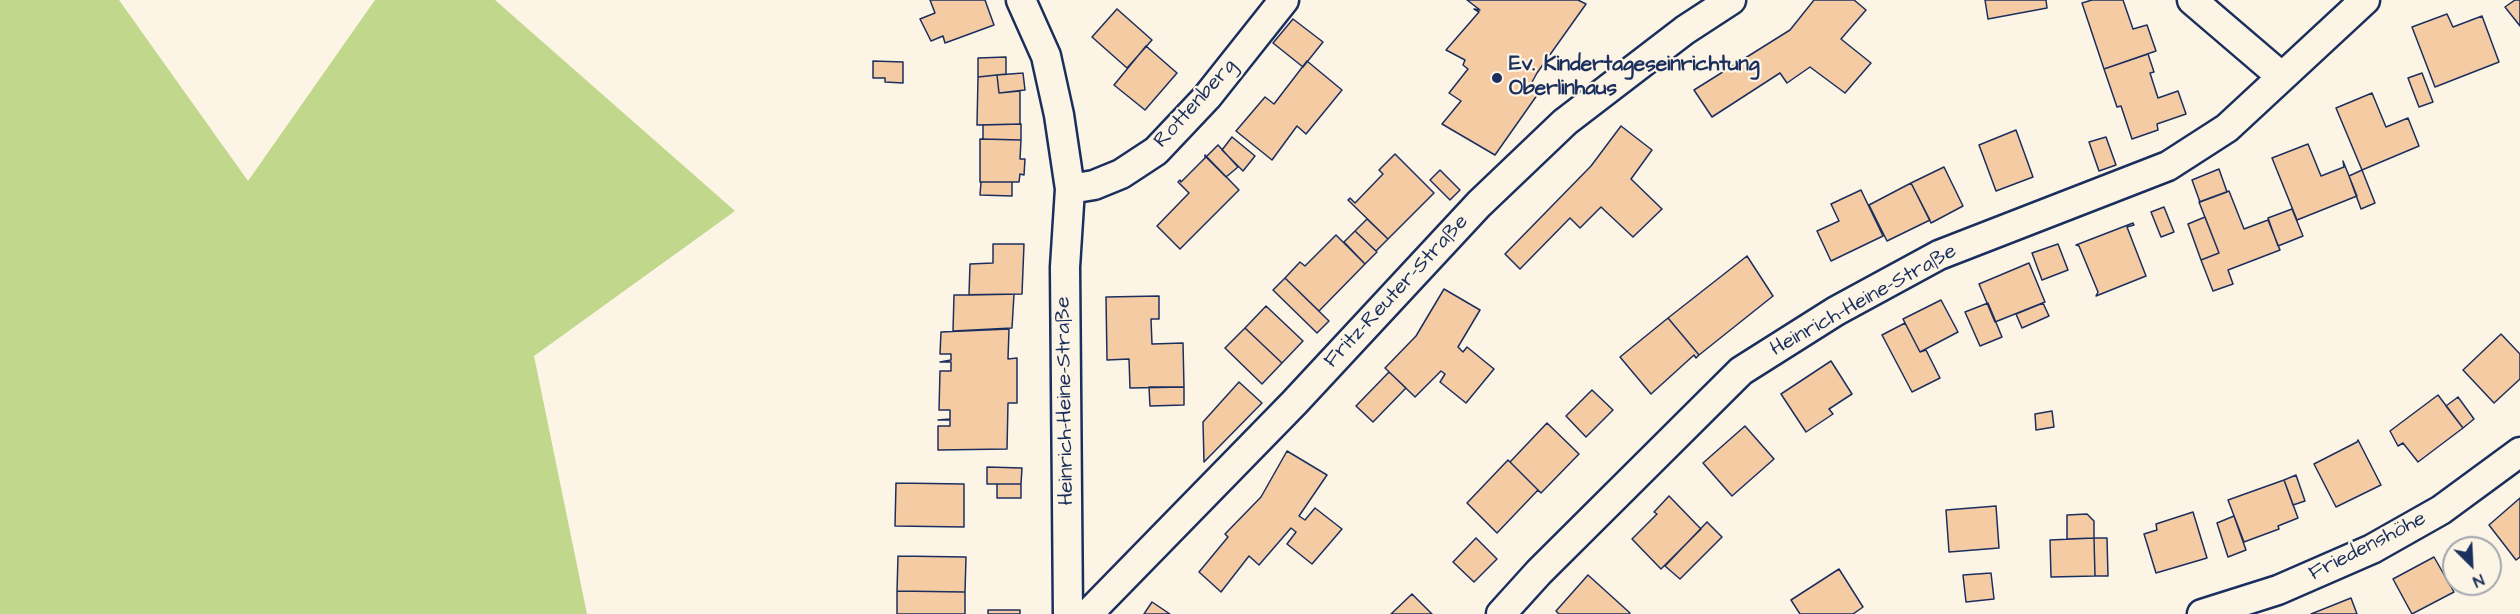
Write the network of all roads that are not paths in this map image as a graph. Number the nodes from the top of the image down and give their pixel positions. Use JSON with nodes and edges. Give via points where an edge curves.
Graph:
{"nodes":[{"id":1,"x":1022,"y":0,"type":"edge"},
{"id":2,"x":1284,"y":0,"type":"edge"},
{"id":3,"x":1731,"y":0,"type":"edge"},
{"id":4,"x":2192,"y":0,"type":"edge"},
{"id":5,"x":2365,"y":0,"type":"edge"},
{"id":6,"x":2282,"y":77,"type":"junction"},
{"id":7,"x":1070,"y":189,"type":"junction"},
{"id":8,"x":2520,"y":452,"type":"edge"},
{"id":9,"x":1068,"y":614,"type":"edge"},
{"id":10,"x":1088,"y":614,"type":"edge"},
{"id":11,"x":1502,"y":614,"type":"edge"},
{"id":12,"x":2202,"y":614,"type":"edge"}],
"edges":[{"from":1,"to":7,"type":"street","via":[[1046,56]]},
{"from":2,"to":7,"type":"street","name":"Rottenberg","via":[[1207,98],[1156,151],[1121,174]]},
{"from":3,"to":10,"type":"street","name":"Fritz-Reuter-Straße","via":[[1565,122],[1479,204],[1294,403]]},
{"from":4,"to":6,"type":"street"},
{"from":5,"to":6,"type":"street","name":"Heinrich-Heine-Straße"},
{"from":6,"to":11,"type":"street","name":"Heinrich-Heine-Straße","via":[[2227,128],[2168,166],[1939,255],[1836,311],[1741,371]]},
{"from":7,"to":9,"type":"street","name":"Heinrich-Heine-Straße","via":[[1065,267]]},
{"from":8,"to":12,"type":"street","name":"Friedenshöhe","via":[[2441,510],[2372,549],[2278,590]]}]}
